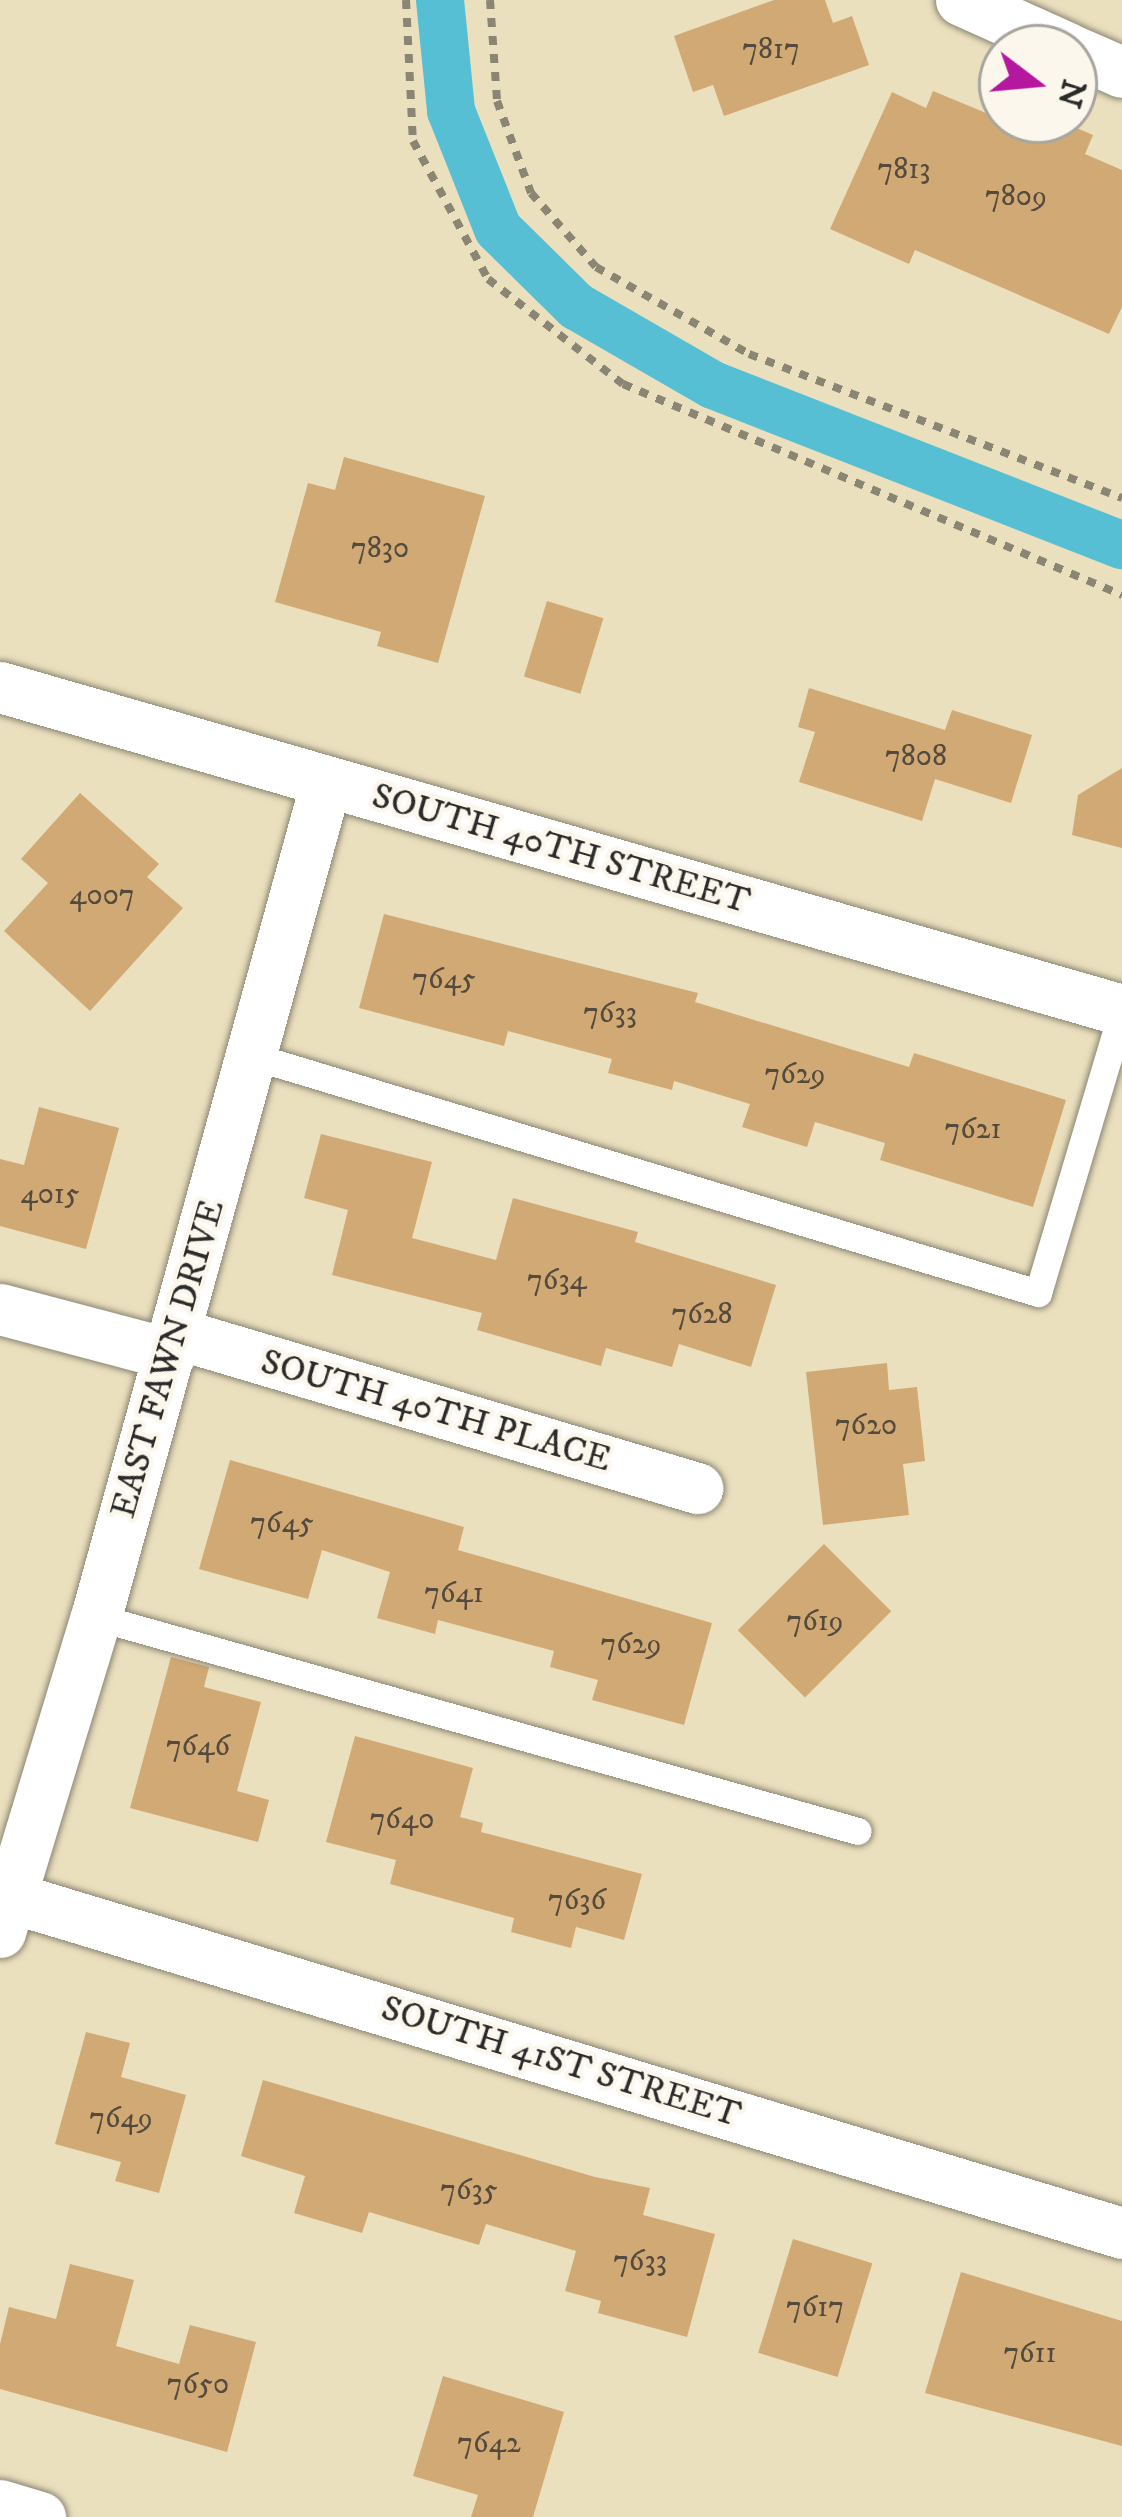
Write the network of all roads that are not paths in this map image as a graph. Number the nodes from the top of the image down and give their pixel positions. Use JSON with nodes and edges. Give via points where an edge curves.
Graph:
{"nodes":[{"id":1,"x":961,"y":0,"type":"edge"},
{"id":2,"x":1014,"y":24,"type":"edge"},
{"id":3,"x":0,"y":687,"type":"edge"},
{"id":4,"x":326,"y":782,"type":"junction"},
{"id":5,"x":1122,"y":1011,"type":"edge"},
{"id":6,"x":252,"y":1056,"type":"junction"},
{"id":7,"x":0,"y":1309,"type":"edge"},
{"id":8,"x":173,"y":1344,"type":"junction"},
{"id":9,"x":697,"y":1488,"type":"dead end"},
{"id":10,"x":96,"y":1617,"type":"junction"},
{"id":11,"x":858,"y":1831,"type":"dead end"},
{"id":12,"x":3,"y":1907,"type":"edge"},
{"id":13,"x":1122,"y":2233,"type":"edge"},
{"id":14,"x":0,"y":2505,"type":"edge"},
{"id":15,"x":40,"y":2517,"type":"edge"}],
"edges":[{"from":1,"to":2,"type":"street"},
{"from":3,"to":4,"type":"street","name":"SOUTH 40TH STREET"},
{"from":4,"to":5,"type":"street","name":"SOUTH 40TH STREET"},
{"from":4,"to":6,"type":"street","name":"EAST FAWN DRIVE"},
{"from":5,"to":6,"type":"lane","via":[[1038,1293]]},
{"from":6,"to":8,"type":"street","name":"EAST FAWN DRIVE"},
{"from":7,"to":8,"type":"street","name":"SOUTH 40TH PLACE"},
{"from":8,"to":9,"type":"street","name":"SOUTH 40TH PLACE"},
{"from":8,"to":10,"type":"street","name":"EAST FAWN DRIVE"},
{"from":10,"to":11,"type":"lane"},
{"from":10,"to":12,"type":"street","name":"EAST FAWN DRIVE"},
{"from":12,"to":13,"type":"street","name":"SOUTH 41ST STREET"},
{"from":14,"to":15,"type":"street"}]}
